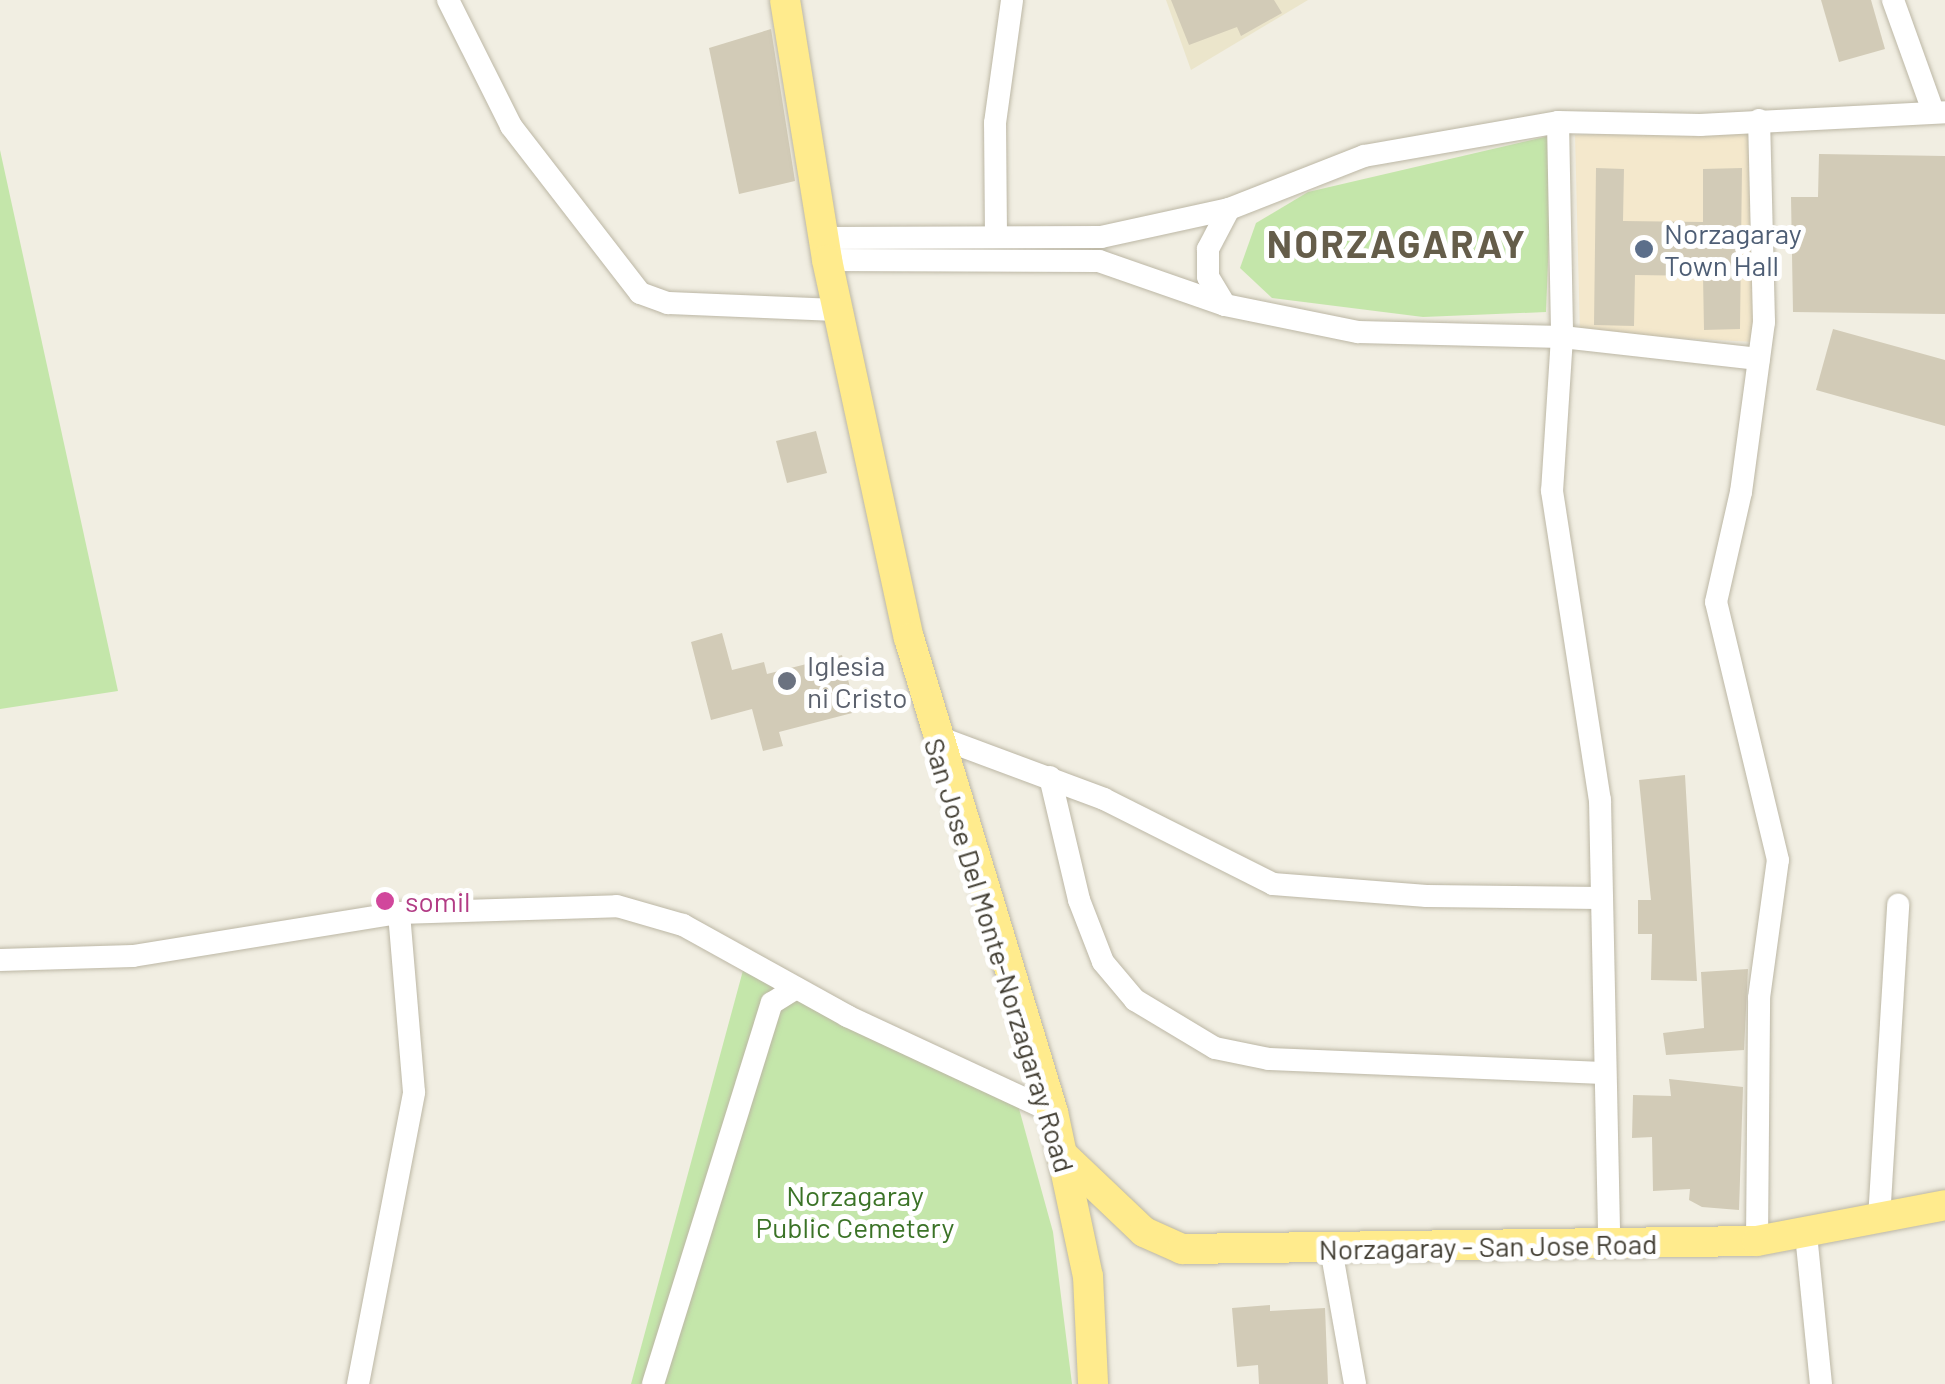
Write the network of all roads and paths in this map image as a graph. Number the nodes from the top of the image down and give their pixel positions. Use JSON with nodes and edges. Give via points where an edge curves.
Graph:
{"nodes":[{"id":1,"x":448,"y":0,"type":"edge"},
{"id":2,"x":784,"y":0,"type":"edge"},
{"id":3,"x":1012,"y":0,"type":"edge"},
{"id":4,"x":1893,"y":0,"type":"edge"},
{"id":5,"x":1939,"y":112,"type":"edge"},
{"id":6,"x":1759,"y":120,"type":"junction"},
{"id":7,"x":1558,"y":122,"type":"junction"},
{"id":8,"x":1229,"y":209,"type":"junction"},
{"id":9,"x":996,"y":235,"type":"junction"},
{"id":10,"x":825,"y":249,"type":"junction"},
{"id":11,"x":1225,"y":305,"type":"junction"},
{"id":12,"x":837,"y":310,"type":"junction"},
{"id":13,"x":1562,"y":337,"type":"junction"},
{"id":14,"x":1759,"y":359,"type":"junction"},
{"id":15,"x":935,"y":736,"type":"junction"},
{"id":16,"x":1050,"y":778,"type":"junction"},
{"id":17,"x":1600,"y":898,"type":"junction"},
{"id":18,"x":1898,"y":905,"type":"dead end"},
{"id":19,"x":398,"y":913,"type":"junction"},
{"id":20,"x":0,"y":960,"type":"edge"},
{"id":21,"x":796,"y":988,"type":"junction"},
{"id":22,"x":1604,"y":1073,"type":"junction"},
{"id":23,"x":1053,"y":1112,"type":"junction"},
{"id":24,"x":1062,"y":1154,"type":"junction"},
{"id":25,"x":1945,"y":1204,"type":"edge"},
{"id":26,"x":1880,"y":1218,"type":"junction"},
{"id":27,"x":1806,"y":1234,"type":"junction"},
{"id":28,"x":1757,"y":1241,"type":"junction"},
{"id":29,"x":1609,"y":1246,"type":"junction"},
{"id":30,"x":1331,"y":1249,"type":"junction"},
{"id":31,"x":358,"y":1384,"type":"edge"},
{"id":32,"x":654,"y":1384,"type":"edge"},
{"id":33,"x":1094,"y":1384,"type":"edge"},
{"id":34,"x":1355,"y":1384,"type":"edge"},
{"id":35,"x":1821,"y":1384,"type":"edge"}],
"edges":[{"from":1,"to":12,"type":"street","via":[[511,126],[640,293],[668,303]]},
{"from":2,"to":10,"type":"main road","name":"San Jose Del Monte-Norzagaray Road"},
{"from":3,"to":9,"type":"street","via":[[995,123]]},
{"from":4,"to":5,"type":"street"},
{"from":5,"to":6,"type":"street"},
{"from":6,"to":7,"type":"street"},
{"from":6,"to":14,"type":"street"},
{"from":7,"to":8,"type":"street","via":[[1364,156]]},
{"from":7,"to":13,"type":"street"},
{"from":8,"to":9,"type":"street","via":[[1101,237]]},
{"from":8,"to":11,"type":"street","via":[[1208,249],[1208,277]]},
{"from":9,"to":10,"type":"street"},
{"from":10,"to":11,"type":"street","via":[[1100,261]]},
{"from":10,"to":12,"type":"main road","name":"San Jose Del Monte-Norzagaray Road"},
{"from":11,"to":13,"type":"street","via":[[1358,332]]},
{"from":12,"to":15,"type":"main road","name":"San Jose Del Monte-Norzagaray Road"},
{"from":13,"to":14,"type":"street"},
{"from":13,"to":17,"type":"street","via":[[1552,491],[1597,767]]},
{"from":14,"to":28,"type":"street","via":[[1741,492],[1716,602],[1778,860],[1758,998]]},
{"from":15,"to":16,"type":"street"},
{"from":15,"to":23,"type":"main road","name":"San Jose Del Monte-Norzagaray Road"},
{"from":16,"to":17,"type":"street","via":[[1272,884],[1427,896]]},
{"from":16,"to":22,"type":"street","via":[[1079,900],[1103,962],[1135,1000],[1215,1048],[1269,1059]]},
{"from":17,"to":22,"type":"street"},
{"from":18,"to":26,"type":"street"},
{"from":19,"to":20,"type":"street","via":[[133,956]]},
{"from":19,"to":21,"type":"street","via":[[572,904],[647,911]]},
{"from":19,"to":31,"type":"street","via":[[414,1092]]},
{"from":21,"to":23,"type":"street"},
{"from":21,"to":32,"type":"street","via":[[772,1003]]},
{"from":22,"to":29,"type":"street"},
{"from":23,"to":24,"type":"main road","name":"San Jose Del Monte-Norzagaray Road"},
{"from":24,"to":30,"type":"main road","name":"Norzagaray - San Jose Road","via":[[1164,1243],[1182,1249]]},
{"from":24,"to":33,"type":"main road","name":"San Jose Del Monte-Norzagaray Road","via":[[1088,1276]]},
{"from":25,"to":26,"type":"main road","name":"Norzagaray - San Jose Road"},
{"from":26,"to":27,"type":"main road","name":"Norzagaray - San Jose Road"},
{"from":27,"to":28,"type":"main road","name":"Norzagaray - San Jose Road"},
{"from":27,"to":35,"type":"street"},
{"from":28,"to":29,"type":"main road","name":"Norzagaray - San Jose Road"},
{"from":29,"to":30,"type":"main road","name":"Norzagaray - San Jose Road"},
{"from":30,"to":34,"type":"street"}]}
